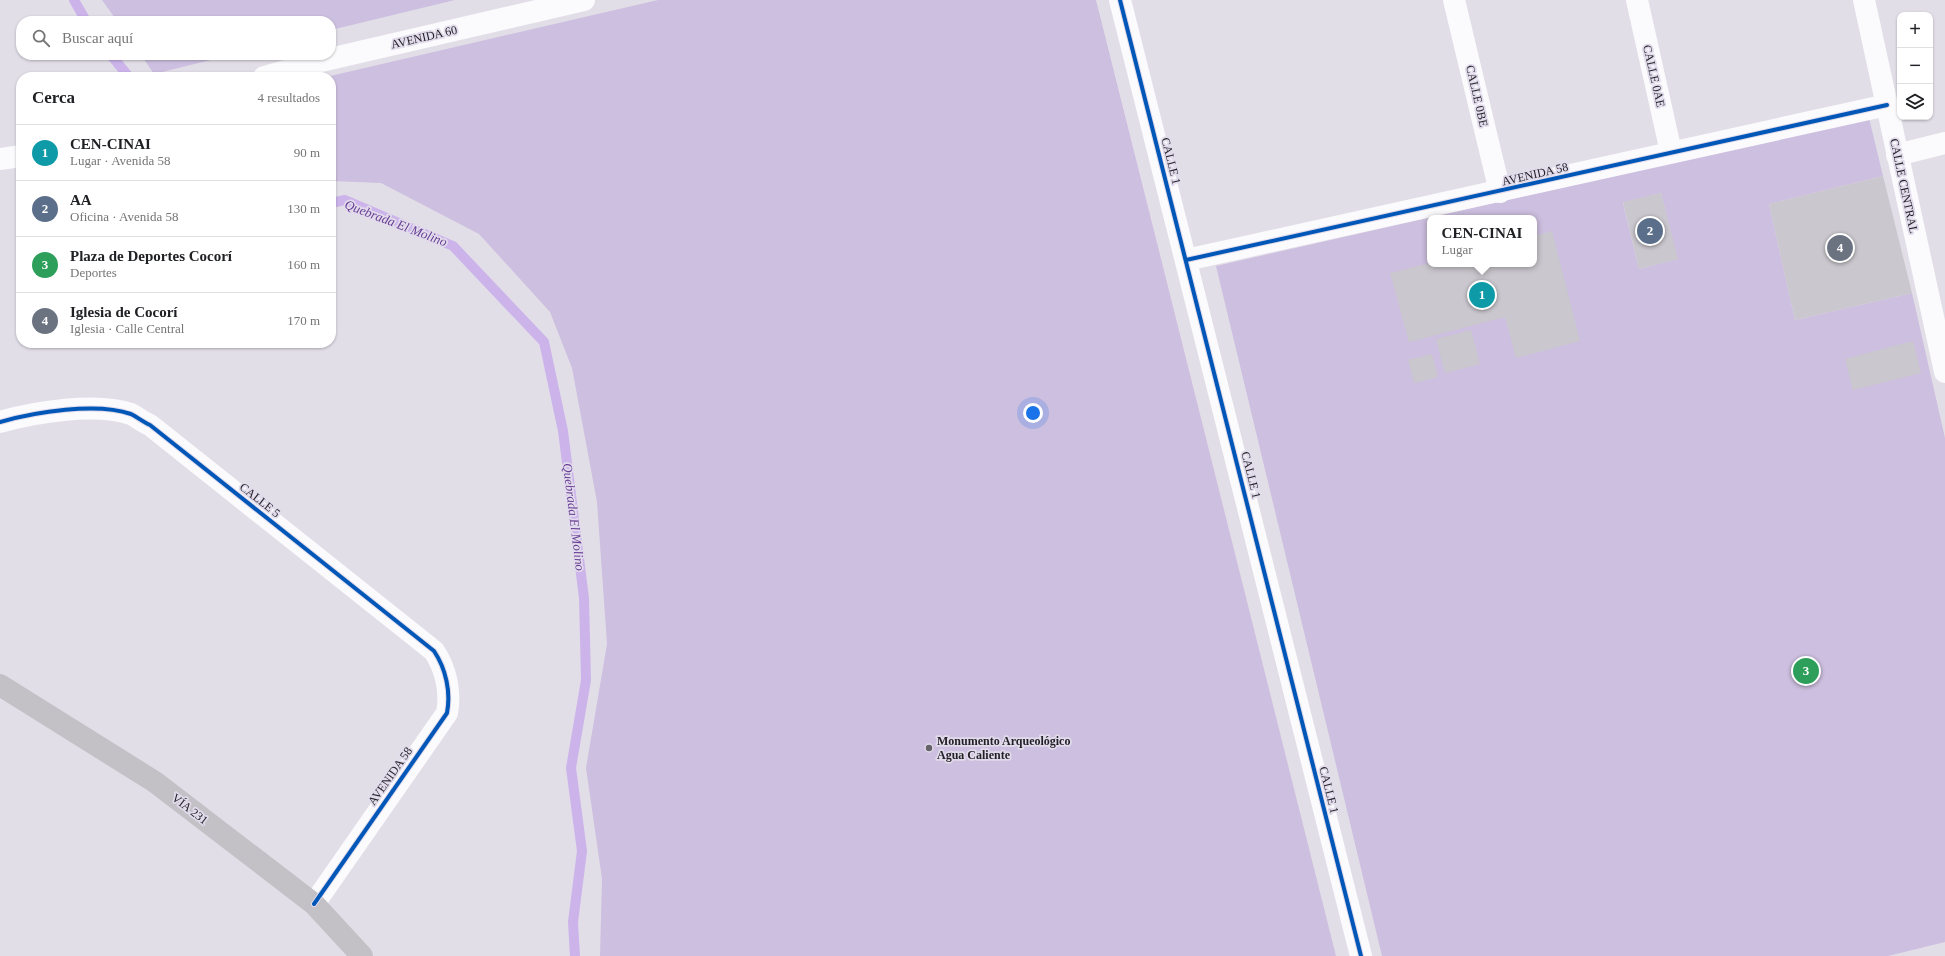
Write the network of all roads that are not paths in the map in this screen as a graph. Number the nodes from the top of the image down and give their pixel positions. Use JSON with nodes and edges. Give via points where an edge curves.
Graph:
{"nodes":[{"id":1,"x":584,"y":0,"type":"edge"},
{"id":2,"x":1120,"y":0,"type":"edge"},
{"id":3,"x":1454,"y":0,"type":"edge"},
{"id":4,"x":1637,"y":0,"type":"edge"},
{"id":5,"x":1864,"y":0,"type":"edge"},
{"id":6,"x":336,"y":58,"type":"edge"},
{"id":7,"x":325,"y":60,"type":"edge"},
{"id":8,"x":282,"y":72,"type":"edge"},
{"id":9,"x":1887,"y":105,"type":"junction"},
{"id":10,"x":1945,"y":143,"type":"edge"},
{"id":11,"x":1671,"y":152,"type":"junction"},
{"id":12,"x":1897,"y":155,"type":"junction"},
{"id":13,"x":16,"y":157,"type":"edge"},
{"id":14,"x":0,"y":160,"type":"edge"},
{"id":15,"x":1500,"y":192,"type":"junction"},
{"id":16,"x":1186,"y":260,"type":"junction"},
{"id":17,"x":1945,"y":372,"type":"edge"},
{"id":18,"x":0,"y":422,"type":"edge"},
{"id":19,"x":434,"y":651,"type":"joint"},
{"id":20,"x":0,"y":685,"type":"edge"},
{"id":21,"x":314,"y":904,"type":"junction"},
{"id":22,"x":362,"y":956,"type":"edge"},
{"id":23,"x":1361,"y":956,"type":"edge"}],
"edges":[{"from":1,"to":6,"type":"street","name":"AVENIDA 60"},
{"from":2,"to":16,"type":"street","name":"CALLE 1"},
{"from":3,"to":15,"type":"street","name":"CALLE 0BE"},
{"from":4,"to":11,"type":"street","name":"CALLE 0AE"},
{"from":5,"to":9,"type":"street","name":"CALLE CENTRAL"},
{"from":7,"to":8,"type":"street","name":"AVENIDA 60"},
{"from":9,"to":11,"type":"street","name":"AVENIDA 58"},
{"from":9,"to":12,"type":"street","name":"CALLE CENTRAL"},
{"from":10,"to":12,"type":"street"},
{"from":11,"to":15,"type":"street","name":"AVENIDA 58"},
{"from":12,"to":17,"type":"street","name":"CALLE CENTRAL"},
{"from":13,"to":14,"type":"street"},
{"from":15,"to":16,"type":"street","name":"AVENIDA 58"},
{"from":16,"to":23,"type":"street","name":"CALLE 1"},
{"from":18,"to":19,"type":"street","name":"CALLE 5","via":[[55,411],[93,409],[131,414],[150,425]]},
{"from":19,"to":21,"type":"street","name":"AVENIDA 58","via":[[440,660],[447,686],[447,712]]},
{"from":20,"to":21,"type":"main road","name":"VÍA 231","via":[[155,782]]},
{"from":21,"to":22,"type":"main road","name":"VÍA 231"}]}
